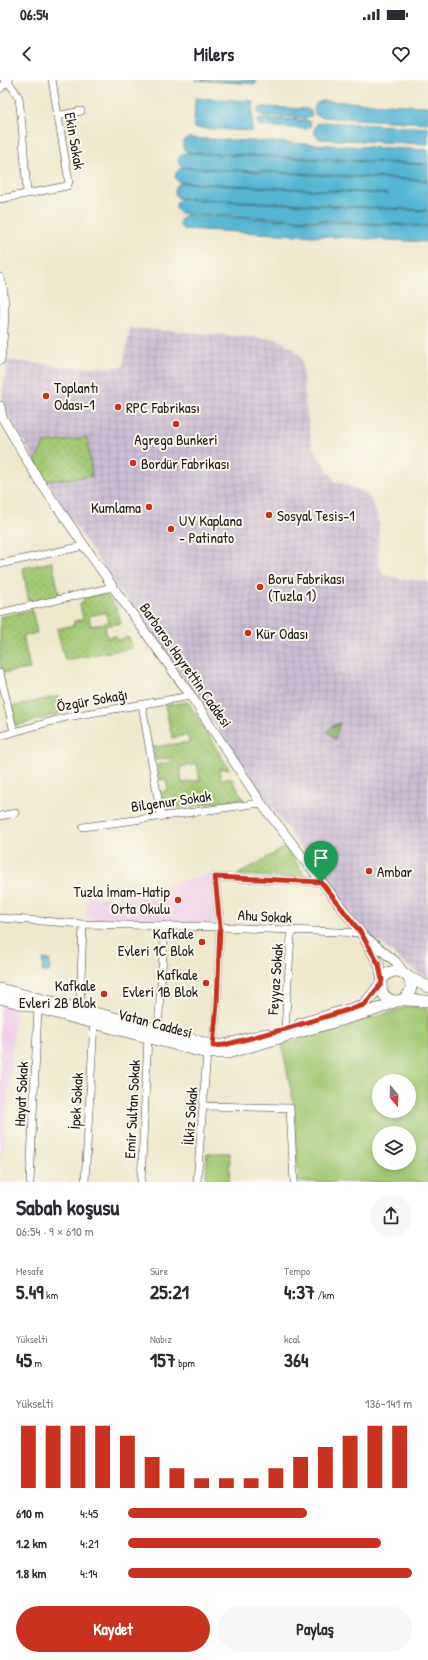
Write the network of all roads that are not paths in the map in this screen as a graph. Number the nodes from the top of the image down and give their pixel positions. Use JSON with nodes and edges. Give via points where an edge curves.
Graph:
{"nodes":[{"id":1,"x":7,"y":80,"type":"edge"},
{"id":2,"x":52,"y":80,"type":"edge"},
{"id":3,"x":0,"y":89,"type":"edge"},
{"id":4,"x":81,"y":111,"type":"dead end"},
{"id":5,"x":57,"y":116,"type":"junction"},
{"id":6,"x":27,"y":194,"type":"junction"},
{"id":7,"x":0,"y":199,"type":"edge"},
{"id":8,"x":0,"y":278,"type":"edge"},
{"id":9,"x":0,"y":360,"type":"edge"},
{"id":10,"x":0,"y":406,"type":"edge"},
{"id":11,"x":1,"y":415,"type":"edge"},
{"id":12,"x":84,"y":546,"type":"junction"},
{"id":13,"x":0,"y":564,"type":"edge"},
{"id":14,"x":113,"y":587,"type":"junction"},
{"id":15,"x":0,"y":613,"type":"edge"},
{"id":16,"x":0,"y":673,"type":"edge"},
{"id":17,"x":191,"y":696,"type":"junction"},
{"id":18,"x":142,"y":705,"type":"junction"},
{"id":19,"x":14,"y":732,"type":"junction"},
{"id":20,"x":0,"y":736,"type":"edge"},
{"id":21,"x":261,"y":802,"type":"junction"},
{"id":22,"x":15,"y":813,"type":"dead end"},
{"id":23,"x":0,"y":816,"type":"edge"},
{"id":24,"x":161,"y":816,"type":"junction"},
{"id":25,"x":83,"y":827,"type":"dead end"},
{"id":26,"x":321,"y":882,"type":"junction"},
{"id":27,"x":0,"y":918,"type":"edge"},
{"id":28,"x":83,"y":924,"type":"junction"},
{"id":29,"x":165,"y":925,"type":"junction"},
{"id":30,"x":220,"y":927,"type":"junction"},
{"id":31,"x":294,"y":931,"type":"junction"},
{"id":32,"x":361,"y":933,"type":"junction"},
{"id":33,"x":406,"y":975,"type":"junction"},
{"id":34,"x":382,"y":982,"type":"junction"},
{"id":35,"x":428,"y":987,"type":"edge"},
{"id":36,"x":0,"y":989,"type":"edge"},
{"id":37,"x":0,"y":998,"type":"edge"},
{"id":38,"x":398,"y":1001,"type":"junction"},
{"id":39,"x":428,"y":1001,"type":"edge"},
{"id":40,"x":38,"y":1008,"type":"junction"},
{"id":41,"x":80,"y":1008,"type":"junction"},
{"id":42,"x":94,"y":1022,"type":"junction"},
{"id":43,"x":158,"y":1029,"type":"junction"},
{"id":44,"x":285,"y":1029,"type":"junction"},
{"id":45,"x":148,"y":1037,"type":"junction"},
{"id":46,"x":210,"y":1049,"type":"junction"},
{"id":47,"x":204,"y":1106,"type":"junction"},
{"id":48,"x":30,"y":1182,"type":"edge"},
{"id":49,"x":86,"y":1182,"type":"edge"},
{"id":50,"x":141,"y":1182,"type":"edge"},
{"id":51,"x":197,"y":1182,"type":"edge"},
{"id":52,"x":294,"y":1182,"type":"edge"}],
"edges":[{"from":1,"to":3,"type":"street"},
{"from":1,"to":6,"type":"street","via":[[19,98]]},
{"from":2,"to":5,"type":"street","name":"Ekin Sokak"},
{"from":4,"to":5,"type":"street"},
{"from":5,"to":6,"type":"street","name":"Ekin Sokak","via":[[69,182],[67,186]]},
{"from":6,"to":7,"type":"street","name":"Ekin Sokak"},
{"from":8,"to":9,"type":"street","via":[[3,288]]},
{"from":10,"to":11,"type":"street","name":"Barbaros Hayrettin Caddesi"},
{"from":11,"to":12,"type":"street","name":"Barbaros Hayrettin Caddesi","via":[[38,479]]},
{"from":12,"to":13,"type":"street"},
{"from":12,"to":14,"type":"street","name":"Barbaros Hayrettin Caddesi"},
{"from":14,"to":15,"type":"street"},
{"from":14,"to":17,"type":"street","name":"Barbaros Hayrettin Caddesi"},
{"from":16,"to":19,"type":"street"},
{"from":17,"to":18,"type":"street","name":"Özgür Sokağı"},
{"from":17,"to":21,"type":"street","name":"Barbaros Hayrettin Caddesi"},
{"from":18,"to":19,"type":"street","name":"Özgür Sokağı","via":[[66,717]]},
{"from":18,"to":24,"type":"street"},
{"from":19,"to":20,"type":"street","name":"Özgür Sokağı"},
{"from":21,"to":24,"type":"street","name":"Bilgenur Sokak"},
{"from":21,"to":26,"type":"street","name":"Barbaros Hayrettin Caddesi"},
{"from":22,"to":23,"type":"street"},
{"from":24,"to":25,"type":"street","name":"Bilgenur Sokak"},
{"from":26,"to":30,"type":"street","name":"İlkiz Sokak","via":[[215,877]]},
{"from":26,"to":32,"type":"street","name":"Barbaros Hayrettin Caddesi"},
{"from":27,"to":28,"type":"street","name":"Ahu Sokak"},
{"from":28,"to":29,"type":"street","name":"Ahu Sokak"},
{"from":28,"to":41,"type":"street"},
{"from":29,"to":30,"type":"street","name":"Ahu Sokak"},
{"from":29,"to":43,"type":"street"},
{"from":30,"to":31,"type":"street","name":"Ahu Sokak"},
{"from":30,"to":46,"type":"street","name":"İlkiz Sokak","via":[[217,1004]]},
{"from":31,"to":32,"type":"street","name":"Ahu Sokak"},
{"from":31,"to":44,"type":"street","name":"Feyyaz Sokak","via":[[291,936]]},
{"from":32,"to":33,"type":"street","via":[[396,962]]},
{"from":32,"to":34,"type":"street","via":[[379,965]]},
{"from":33,"to":34,"type":"main road","via":[[394,971],[385,976]]},
{"from":33,"to":35,"type":"main road"},
{"from":33,"to":38,"type":"main road","via":[[411,990],[407,998]]},
{"from":34,"to":38,"type":"main road","via":[[381,989],[385,997]]},
{"from":34,"to":44,"type":"main road","name":"Vatan Caddesi","via":[[364,1005]]},
{"from":36,"to":41,"type":"main road","name":"Vatan Caddesi"},
{"from":37,"to":40,"type":"main road","name":"Vatan Caddesi"},
{"from":38,"to":39,"type":"main road"},
{"from":38,"to":46,"type":"main road","name":"Vatan Caddesi","via":[[228,1053]]},
{"from":40,"to":42,"type":"main road","name":"Vatan Caddesi"},
{"from":40,"to":48,"type":"street","name":"Hayat Sokak"},
{"from":41,"to":43,"type":"main road","name":"Vatan Caddesi"},
{"from":42,"to":45,"type":"main road","name":"Vatan Caddesi"},
{"from":42,"to":49,"type":"street","name":"İpek Sokak"},
{"from":43,"to":46,"type":"main road","name":"Vatan Caddesi"},
{"from":44,"to":46,"type":"main road","name":"Vatan Caddesi"},
{"from":45,"to":46,"type":"main road","name":"Vatan Caddesi"},
{"from":45,"to":50,"type":"street","name":"Emir Sultan Sokak"},
{"from":46,"to":47,"type":"street","name":"İlkiz Sokak"},
{"from":47,"to":51,"type":"street","name":"İlkiz Sokak"},
{"from":47,"to":52,"type":"street","via":[[290,1108]]}]}
